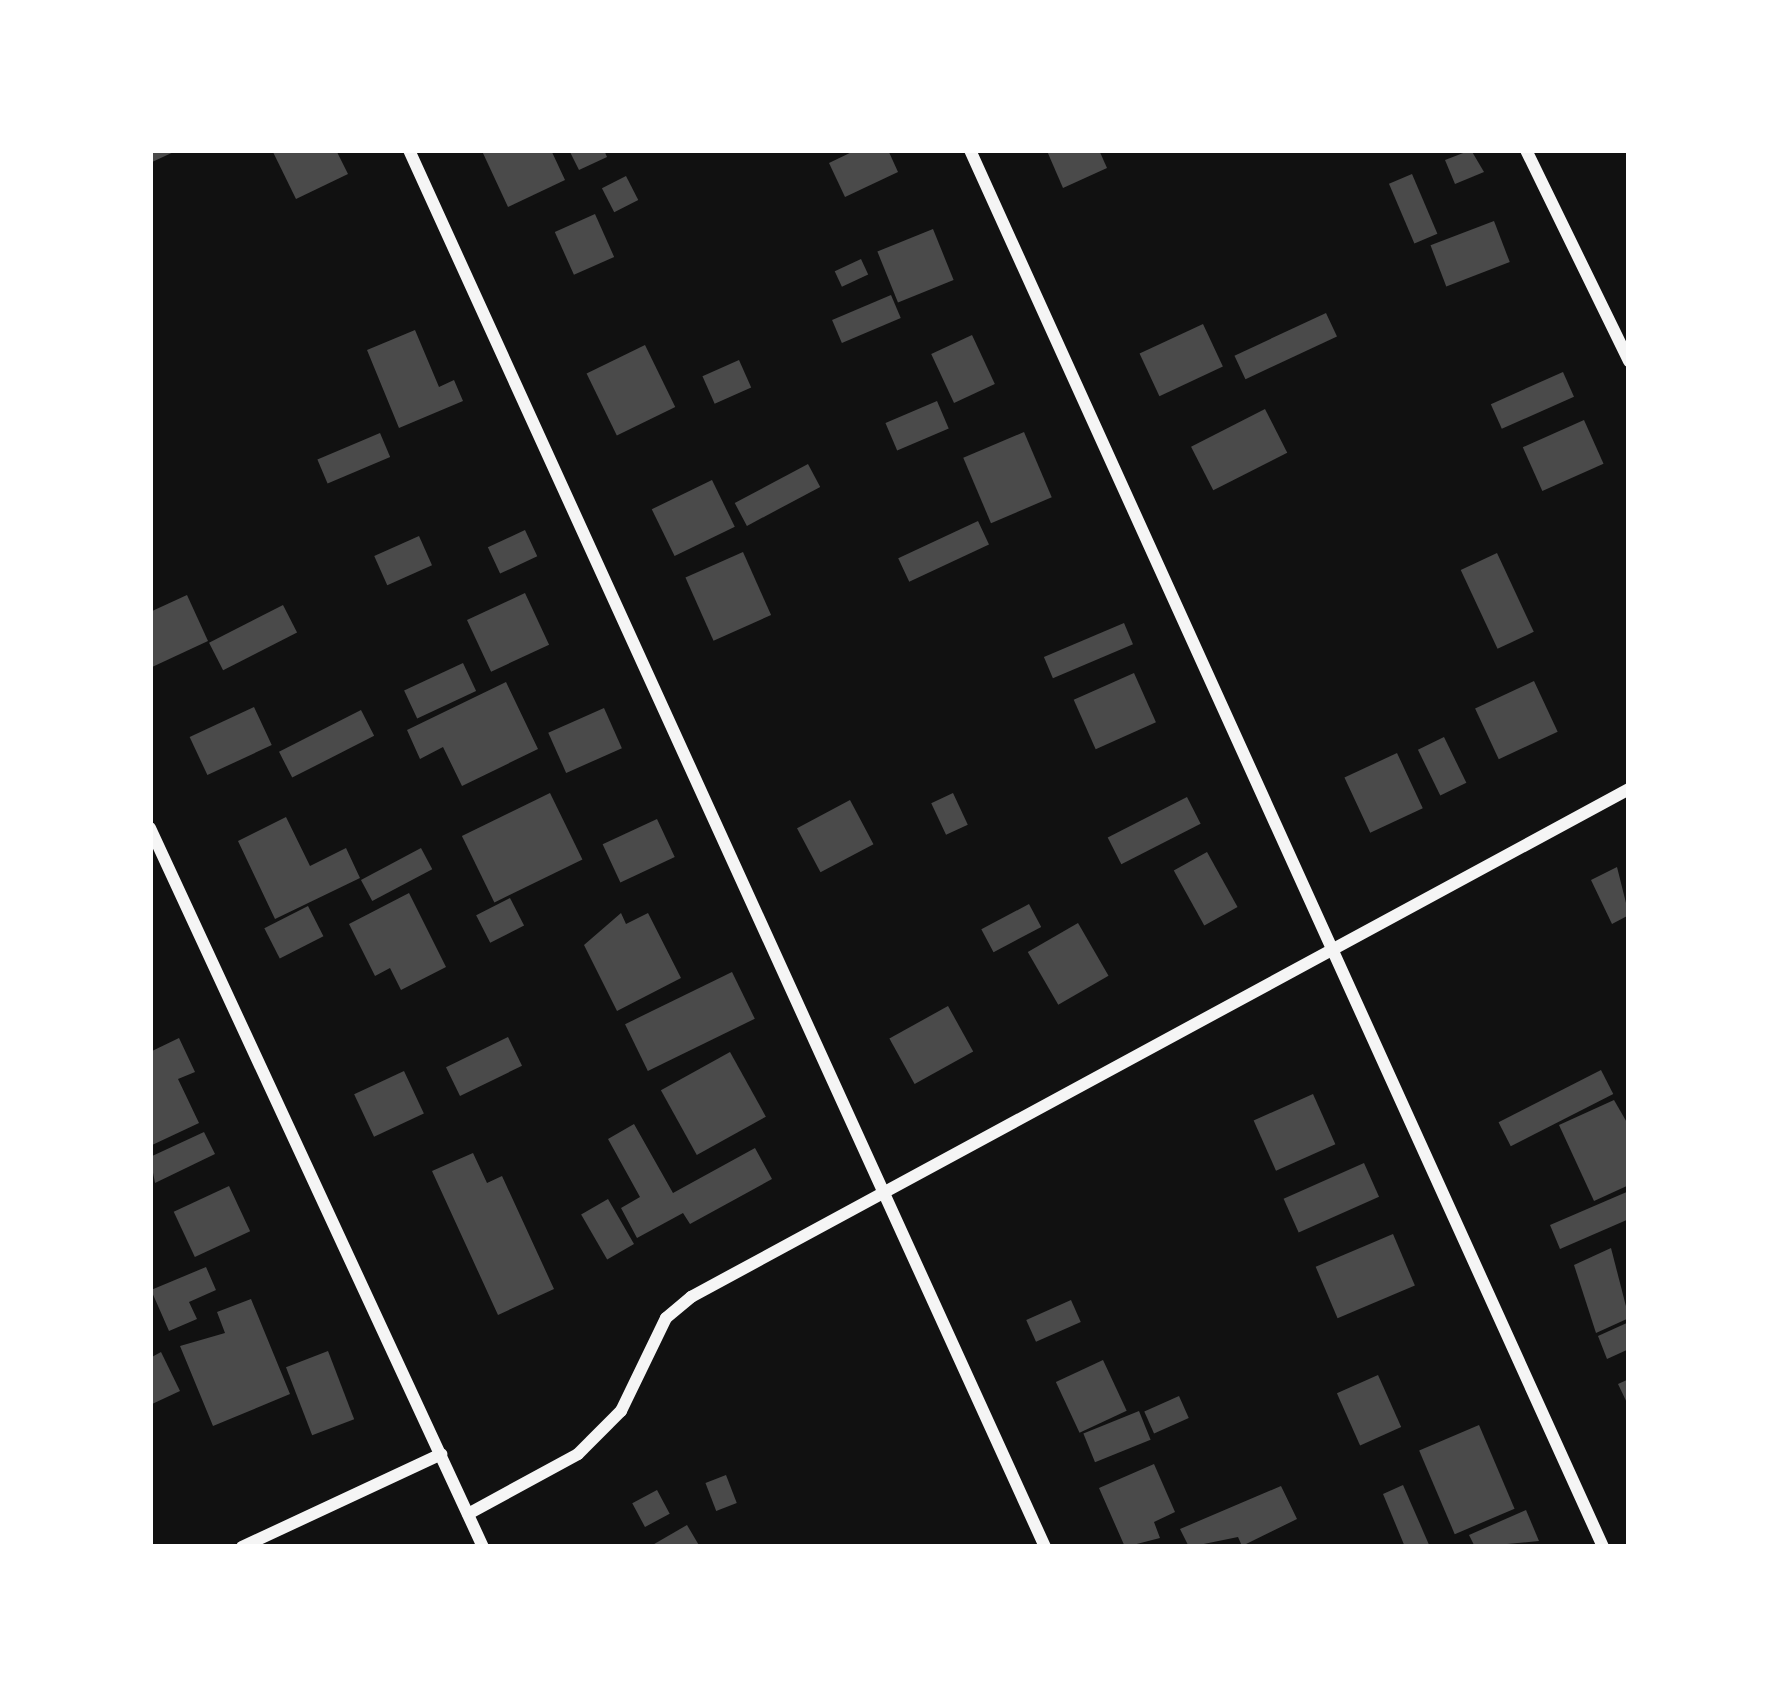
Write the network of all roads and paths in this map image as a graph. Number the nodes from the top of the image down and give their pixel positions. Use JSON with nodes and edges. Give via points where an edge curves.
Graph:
{"nodes":[{"id":1,"x":409,"y":150,"type":"edge"},
{"id":2,"x":970,"y":150,"type":"edge"},
{"id":3,"x":1526,"y":150,"type":"edge"},
{"id":4,"x":1629,"y":361,"type":"edge"},
{"id":5,"x":1629,"y":789,"type":"edge"},
{"id":6,"x":150,"y":828,"type":"edge"},
{"id":7,"x":1332,"y":952,"type":"junction"},
{"id":8,"x":886,"y":1197,"type":"junction"},
{"id":9,"x":441,"y":1454,"type":"junction"},
{"id":10,"x":468,"y":1514,"type":"junction"},
{"id":11,"x":242,"y":1547,"type":"edge"},
{"id":12,"x":483,"y":1547,"type":"edge"},
{"id":13,"x":1046,"y":1547,"type":"edge"},
{"id":14,"x":1604,"y":1547,"type":"edge"}],
"edges":[{"from":1,"to":8,"type":"street"},
{"from":2,"to":7,"type":"street"},
{"from":3,"to":4,"type":"street"},
{"from":5,"to":7,"type":"street"},
{"from":6,"to":9,"type":"street"},
{"from":7,"to":8,"type":"street"},
{"from":7,"to":14,"type":"street"},
{"from":8,"to":10,"type":"street","via":[[691,1297],[666,1318],[620,1411],[578,1454]]},
{"from":8,"to":13,"type":"street"},
{"from":9,"to":10,"type":"street"},
{"from":9,"to":11,"type":"street"},
{"from":10,"to":12,"type":"street"}]}
